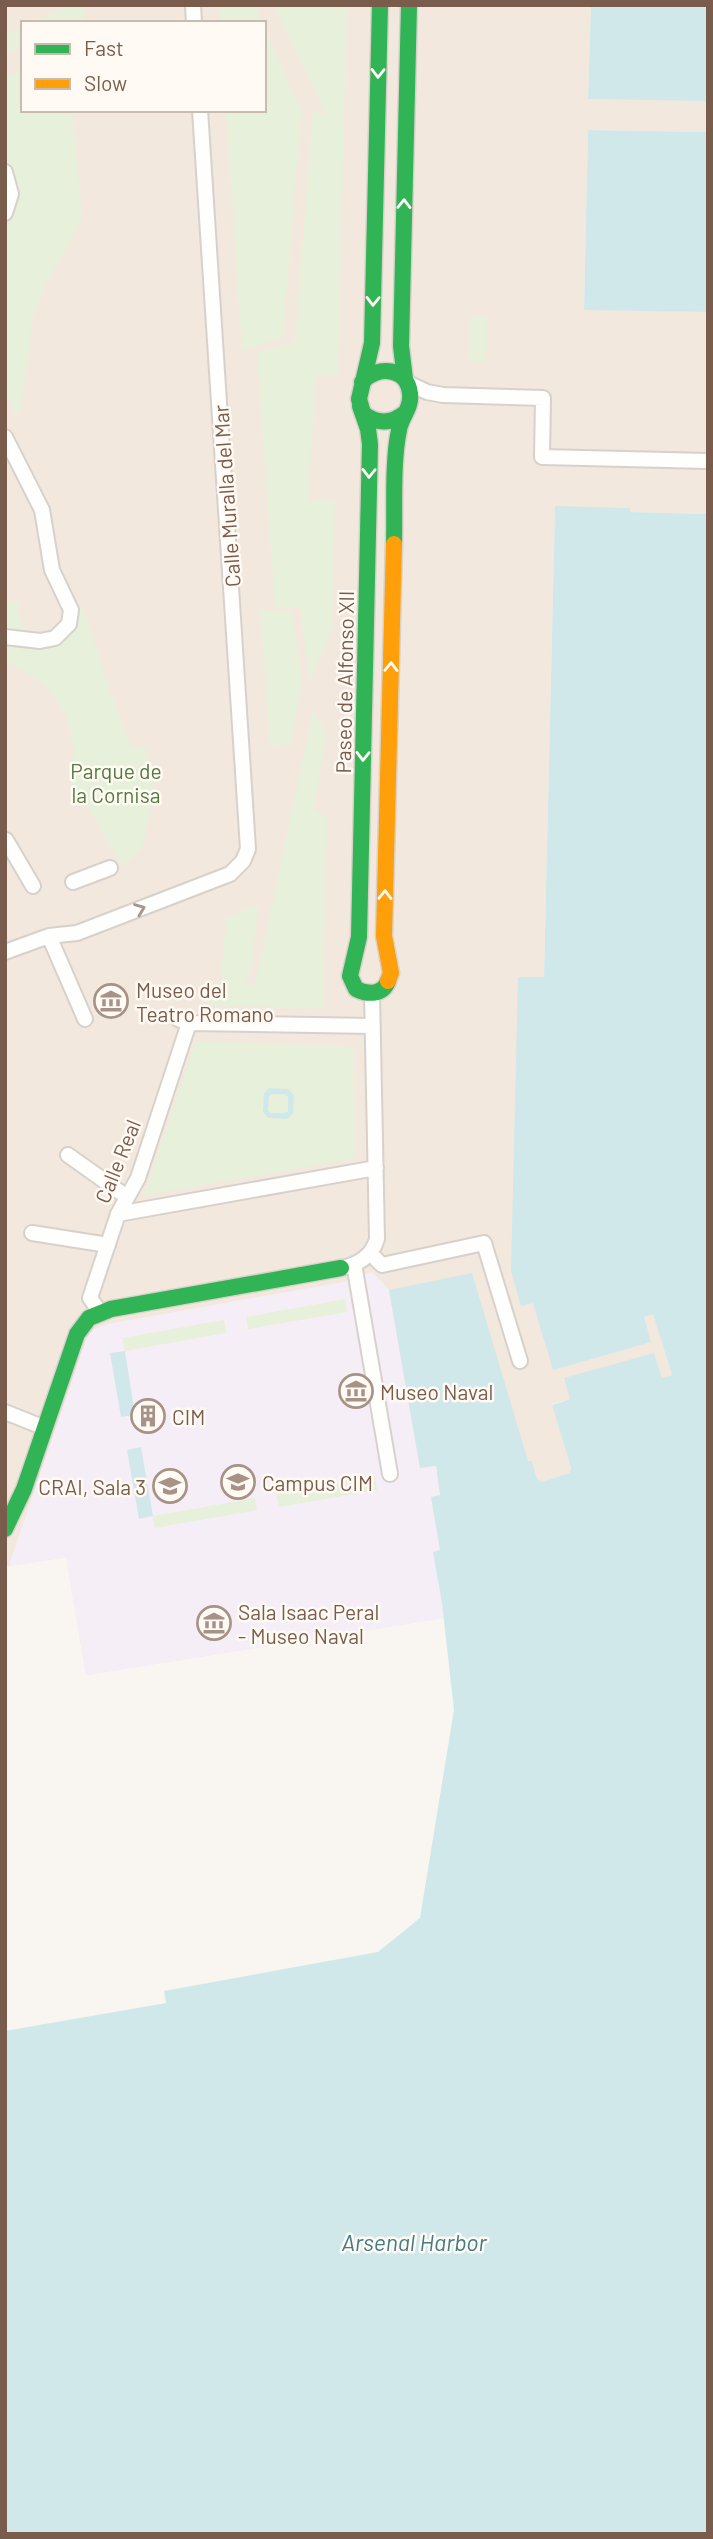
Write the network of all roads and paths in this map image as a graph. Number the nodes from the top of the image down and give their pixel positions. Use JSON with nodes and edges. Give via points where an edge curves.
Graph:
{"nodes":[{"id":1,"x":380,"y":5,"type":"edge"},
{"id":2,"x":409,"y":5,"type":"edge"},
{"id":3,"x":200,"y":112,"type":"edge"},
{"id":4,"x":5,"y":172,"type":"edge"},
{"id":5,"x":5,"y":213,"type":"edge"},
{"id":6,"x":406,"y":381,"type":"junction"},
{"id":7,"x":362,"y":382,"type":"junction"},
{"id":8,"x":443,"y":396,"type":"junction"},
{"id":9,"x":360,"y":406,"type":"junction"},
{"id":10,"x":407,"y":410,"type":"junction"},
{"id":11,"x":5,"y":437,"type":"edge"},
{"id":12,"x":708,"y":461,"type":"edge"},
{"id":13,"x":5,"y":637,"type":"edge"},
{"id":14,"x":6,"y":840,"type":"edge"},
{"id":15,"x":110,"y":868,"type":"dead end"},
{"id":16,"x":73,"y":882,"type":"dead end"},
{"id":17,"x":33,"y":886,"type":"dead end"},
{"id":18,"x":49,"y":936,"type":"junction"},
{"id":19,"x":8,"y":945,"type":"edge"},
{"id":20,"x":354,"y":960,"type":"junction"},
{"id":21,"x":389,"y":963,"type":"junction"},
{"id":22,"x":372,"y":993,"type":"junction"},
{"id":23,"x":85,"y":1019,"type":"dead end"},
{"id":24,"x":373,"y":1026,"type":"junction"},
{"id":25,"x":68,"y":1155,"type":"dead end"},
{"id":26,"x":376,"y":1168,"type":"junction"},
{"id":27,"x":127,"y":1197,"type":"junction"},
{"id":28,"x":118,"y":1214,"type":"junction"},
{"id":29,"x":32,"y":1233,"type":"dead end"},
{"id":30,"x":108,"y":1245,"type":"junction"},
{"id":31,"x":370,"y":1253,"type":"junction"},
{"id":32,"x":348,"y":1266,"type":"junction"},
{"id":33,"x":100,"y":1312,"type":"junction"},
{"id":34,"x":520,"y":1360,"type":"dead end"},
{"id":35,"x":5,"y":1412,"type":"edge"},
{"id":36,"x":45,"y":1428,"type":"junction"},
{"id":37,"x":390,"y":1474,"type":"dead end"},
{"id":38,"x":24,"y":1489,"type":"junction"},
{"id":39,"x":5,"y":1514,"type":"edge"},
{"id":40,"x":5,"y":1529,"type":"edge"}],
"edges":[{"from":1,"to":7,"type":"main road","one_way":true,"via":[[372,343]]},
{"from":6,"to":2,"type":"main road","one_way":true,"via":[[401,346]]},
{"from":18,"to":3,"type":"street","name":"Calle Muralla del Mar","one_way":true,"via":[[77,933],[230,874],[243,861],[248,843]]},
{"from":4,"to":5,"type":"street","via":[[11,194]]},
{"from":6,"to":7,"type":"main road","via":[[383,370]]},
{"from":6,"to":8,"type":"street"},
{"from":6,"to":10,"type":"main road","via":[[411,393]]},
{"from":7,"to":9,"type":"main road"},
{"from":8,"to":10,"type":"street"},
{"from":8,"to":12,"type":"street","via":[[543,398],[542,457]]},
{"from":9,"to":10,"type":"main road","via":[[379,422],[394,420]]},
{"from":9,"to":20,"type":"main road","name":"Paseo de Alfonso XII","one_way":true,"via":[[370,444],[359,937]]},
{"from":21,"to":10,"type":"main road","one_way":true,"via":[[384,936],[397,445]]},
{"from":11,"to":13,"type":"street","via":[[42,510],[52,570],[71,610],[69,624],[55,638]]},
{"from":14,"to":17,"type":"street"},
{"from":15,"to":16,"type":"street"},
{"from":18,"to":19,"type":"street"},
{"from":18,"to":23,"type":"street"},
{"from":20,"to":21,"type":"main road","via":[[369,952],[380,954]]},
{"from":20,"to":22,"type":"main road","via":[[350,970],[354,985]]},
{"from":21,"to":22,"type":"main road","via":[[389,982]]},
{"from":22,"to":24,"type":"street"},
{"from":24,"to":26,"type":"street"},
{"from":24,"to":27,"type":"street","name":"Calle Real","via":[[183,1021],[138,1178]]},
{"from":25,"to":27,"type":"street"},
{"from":26,"to":28,"type":"street"},
{"from":26,"to":31,"type":"street","via":[[378,1231]]},
{"from":27,"to":28,"type":"street","name":"Calle Real"},
{"from":28,"to":30,"type":"street","name":"Calle Real"},
{"from":29,"to":30,"type":"street"},
{"from":30,"to":33,"type":"street","name":"Calle Real","via":[[90,1298]]},
{"from":31,"to":32,"type":"street"},
{"from":31,"to":34,"type":"street","via":[[382,1265],[484,1243]]},
{"from":32,"to":33,"type":"main road"},
{"from":32,"to":37,"type":"street"},
{"from":33,"to":36,"type":"main road","via":[[77,1334]]},
{"from":35,"to":36,"type":"street"},
{"from":36,"to":38,"type":"main road"},
{"from":38,"to":39,"type":"main road"},
{"from":38,"to":40,"type":"main road"}]}
